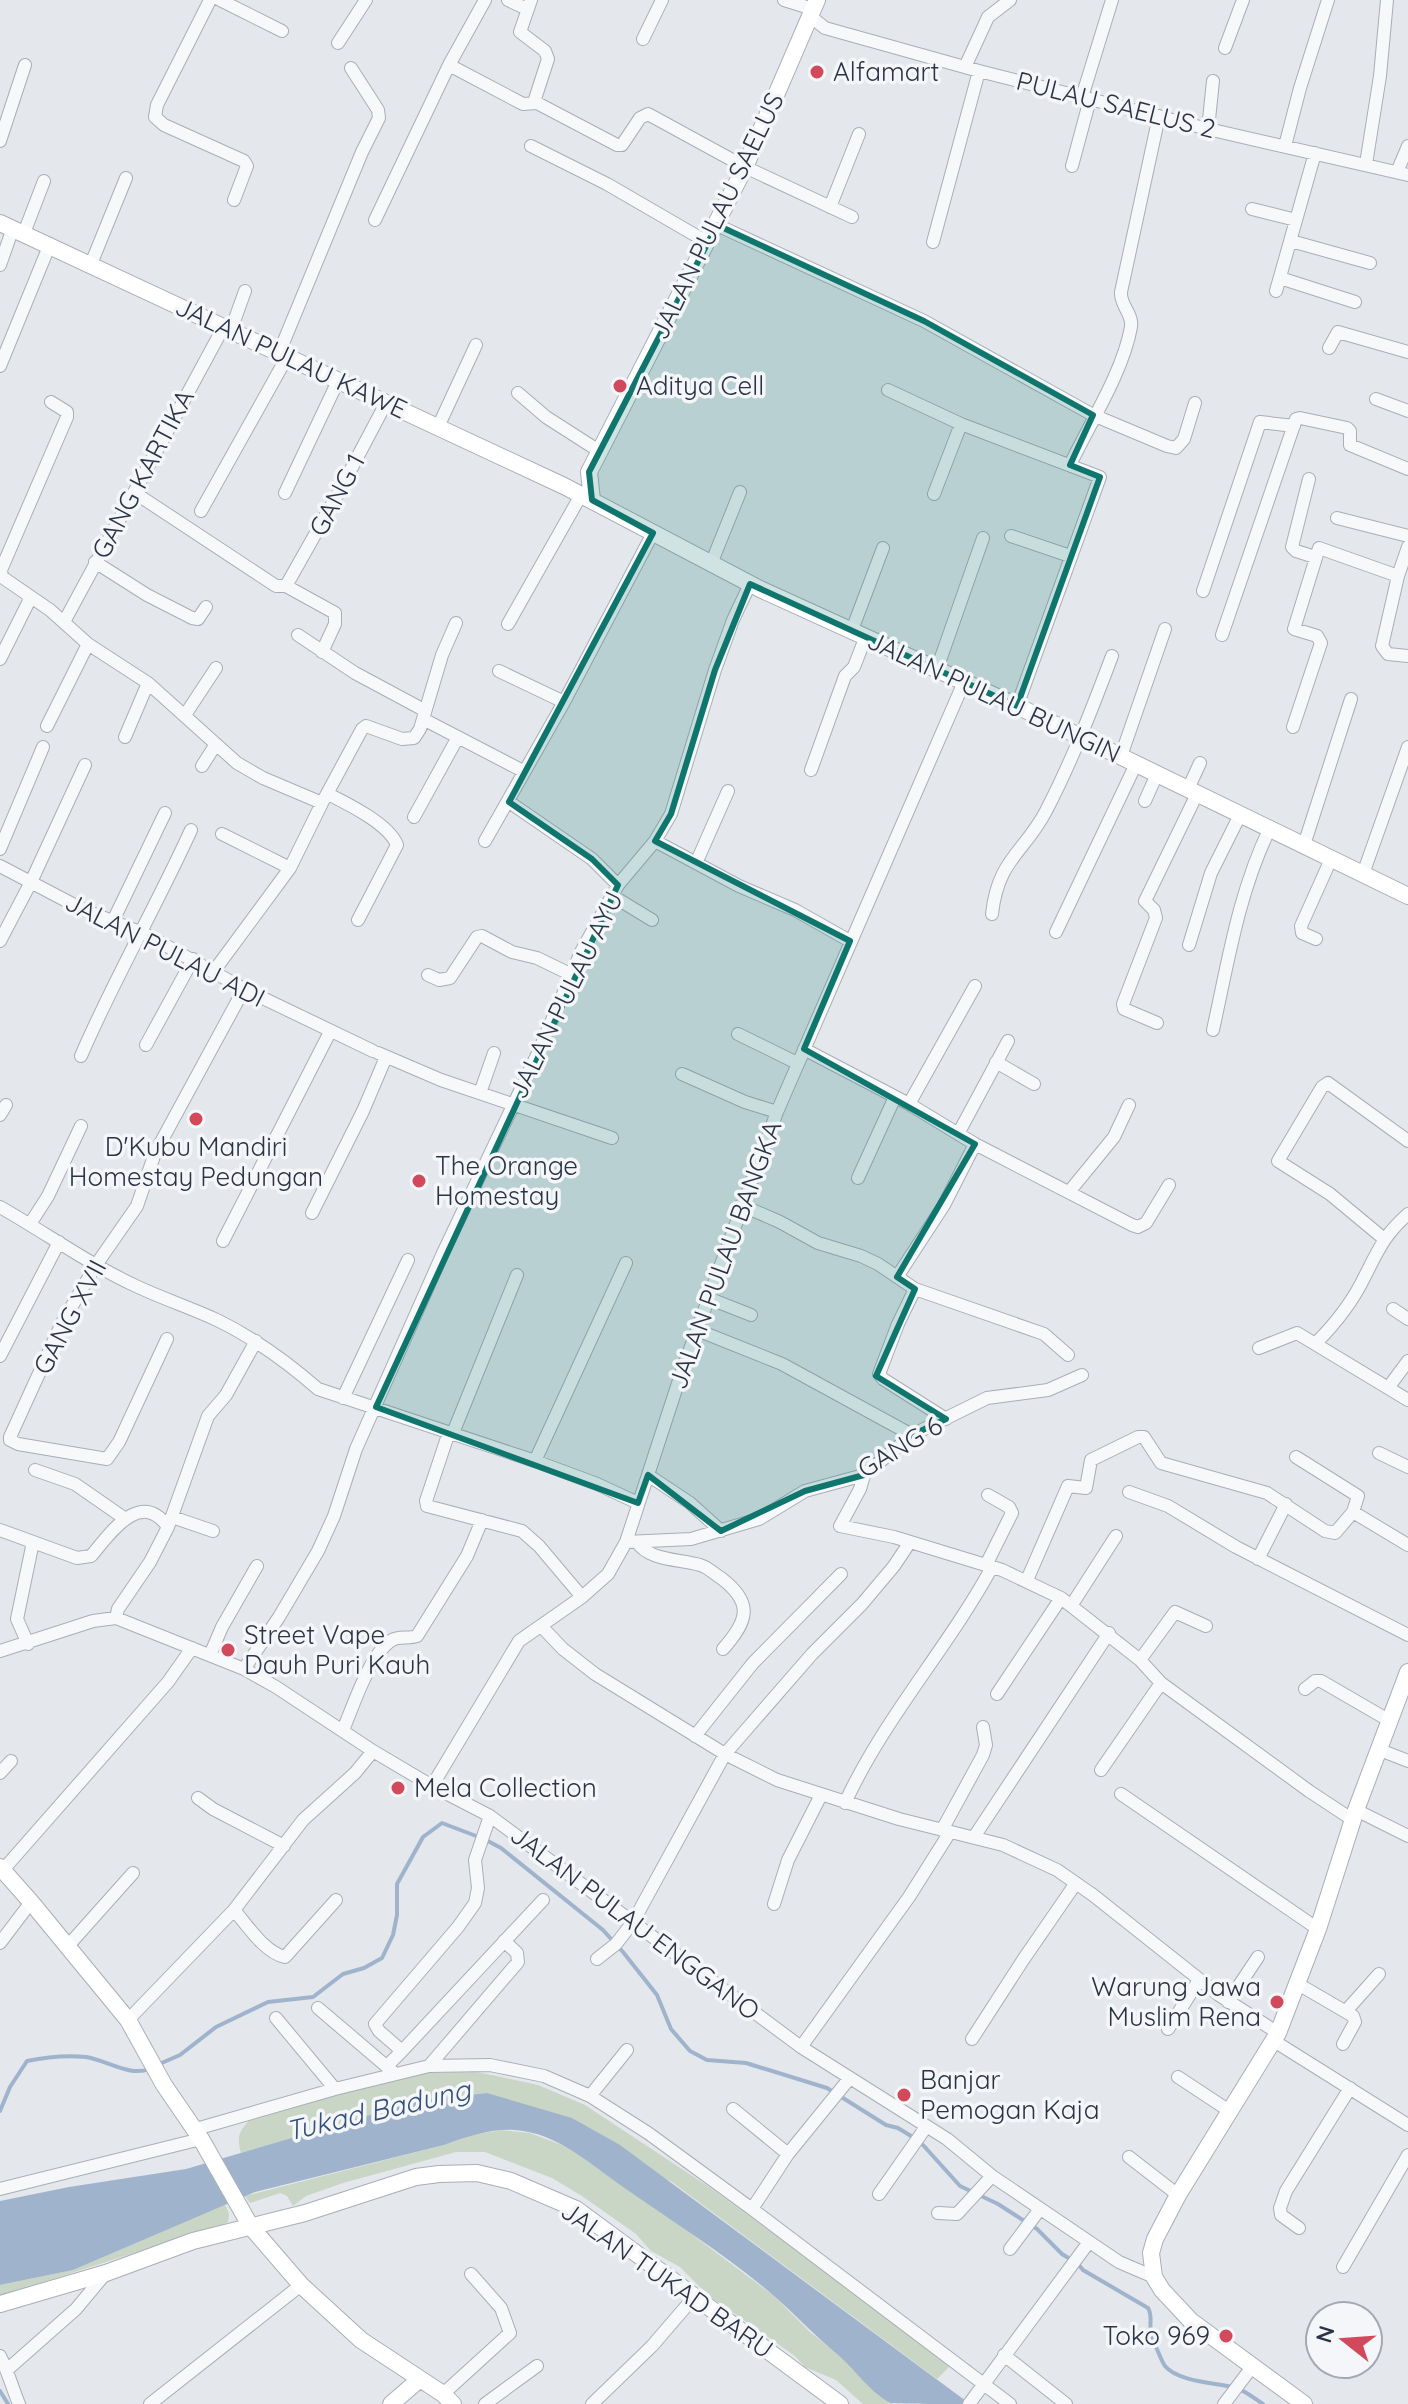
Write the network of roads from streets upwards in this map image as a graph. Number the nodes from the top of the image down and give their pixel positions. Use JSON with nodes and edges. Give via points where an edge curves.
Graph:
{"nodes":[{"id":1,"x":210,"y":0,"type":"edge"},
{"id":2,"x":220,"y":0,"type":"edge"},
{"id":3,"x":366,"y":0,"type":"edge"},
{"id":4,"x":485,"y":0,"type":"edge"},
{"id":5,"x":508,"y":0,"type":"edge"},
{"id":6,"x":662,"y":0,"type":"edge"},
{"id":7,"x":784,"y":0,"type":"edge"},
{"id":8,"x":1010,"y":0,"type":"edge"},
{"id":9,"x":1112,"y":0,"type":"edge"},
{"id":10,"x":1243,"y":0,"type":"edge"},
{"id":11,"x":1328,"y":0,"type":"edge"},
{"id":12,"x":1387,"y":0,"type":"edge"},
{"id":13,"x":529,"y":4,"type":"edge"},
{"id":14,"x":243,"y":5,"type":"edge"},
{"id":15,"x":813,"y":8,"type":"edge"},
{"id":16,"x":825,"y":28,"type":"junction"},
{"id":17,"x":282,"y":31,"type":"dead end"},
{"id":18,"x":803,"y":33,"type":"junction"},
{"id":19,"x":643,"y":39,"type":"dead end"},
{"id":20,"x":338,"y":43,"type":"dead end"},
{"id":21,"x":1225,"y":48,"type":"dead end"},
{"id":22,"x":25,"y":65,"type":"dead end"},
{"id":23,"x":449,"y":65,"type":"junction"},
{"id":24,"x":965,"y":67,"type":"junction"},
{"id":25,"x":351,"y":68,"type":"dead end"},
{"id":26,"x":979,"y":71,"type":"junction"},
{"id":27,"x":1213,"y":81,"type":"dead end"},
{"id":28,"x":1086,"y":98,"type":"junction"},
{"id":29,"x":537,"y":103,"type":"junction"},
{"id":30,"x":1159,"y":116,"type":"junction"},
{"id":31,"x":1208,"y":129,"type":"junction"},
{"id":32,"x":859,"y":134,"type":"dead end"},
{"id":33,"x":0,"y":141,"type":"edge"},
{"id":34,"x":531,"y":146,"type":"dead end"},
{"id":35,"x":1285,"y":146,"type":"junction"},
{"id":36,"x":1408,"y":146,"type":"edge"},
{"id":37,"x":1315,"y":153,"type":"junction"},
{"id":38,"x":1366,"y":164,"type":"junction"},
{"id":39,"x":1072,"y":166,"type":"dead end"},
{"id":40,"x":745,"y":167,"type":"junction"},
{"id":41,"x":1403,"y":173,"type":"edge"},
{"id":42,"x":126,"y":178,"type":"dead end"},
{"id":43,"x":44,"y":181,"type":"dead end"},
{"id":44,"x":234,"y":200,"type":"dead end"},
{"id":45,"x":830,"y":207,"type":"junction"},
{"id":46,"x":1252,"y":209,"type":"dead end"},
{"id":47,"x":852,"y":217,"type":"dead end"},
{"id":48,"x":375,"y":220,"type":"dead end"},
{"id":49,"x":1296,"y":220,"type":"junction"},
{"id":50,"x":717,"y":225,"type":"junction"},
{"id":51,"x":12,"y":228,"type":"edge"},
{"id":52,"x":1291,"y":241,"type":"junction"},
{"id":53,"x":707,"y":242,"type":"junction"},
{"id":54,"x":933,"y":242,"type":"dead end"},
{"id":55,"x":50,"y":244,"type":"junction"},
{"id":56,"x":1370,"y":263,"type":"dead end"},
{"id":57,"x":91,"y":264,"type":"junction"},
{"id":58,"x":0,"y":265,"type":"edge"},
{"id":59,"x":245,"y":291,"type":"dead end"},
{"id":60,"x":1355,"y":302,"type":"dead end"},
{"id":61,"x":227,"y":329,"type":"junction"},
{"id":62,"x":476,"y":345,"type":"dead end"},
{"id":63,"x":1329,"y":348,"type":"dead end"},
{"id":64,"x":1408,"y":352,"type":"edge"},
{"id":65,"x":283,"y":355,"type":"junction"},
{"id":66,"x":0,"y":366,"type":"edge"},
{"id":67,"x":338,"y":381,"type":"junction"},
{"id":68,"x":888,"y":390,"type":"dead end"},
{"id":69,"x":518,"y":393,"type":"dead end"},
{"id":70,"x":1376,"y":399,"type":"dead end"},
{"id":71,"x":51,"y":402,"type":"dead end"},
{"id":72,"x":386,"y":403,"type":"junction"},
{"id":73,"x":1195,"y":403,"type":"dead end"},
{"id":74,"x":1408,"y":411,"type":"edge"},
{"id":75,"x":1093,"y":415,"type":"junction"},
{"id":76,"x":961,"y":424,"type":"junction"},
{"id":77,"x":1294,"y":426,"type":"junction"},
{"id":78,"x":438,"y":427,"type":"junction"},
{"id":79,"x":599,"y":451,"type":"junction"},
{"id":80,"x":1070,"y":465,"type":"junction"},
{"id":81,"x":1408,"y":469,"type":"edge"},
{"id":82,"x":589,"y":472,"type":"junction"},
{"id":83,"x":1309,"y":479,"type":"dead end"},
{"id":84,"x":564,"y":486,"type":"junction"},
{"id":85,"x":740,"y":492,"type":"dead end"},
{"id":86,"x":135,"y":493,"type":"junction"},
{"id":87,"x":285,"y":493,"type":"dead end"},
{"id":88,"x":934,"y":494,"type":"dead end"},
{"id":89,"x":587,"y":498,"type":"junction"},
{"id":90,"x":201,"y":511,"type":"dead end"},
{"id":91,"x":1337,"y":518,"type":"dead end"},
{"id":92,"x":653,"y":533,"type":"junction"},
{"id":93,"x":1011,"y":536,"type":"dead end"},
{"id":94,"x":1408,"y":536,"type":"edge"},
{"id":95,"x":983,"y":538,"type":"dead end"},
{"id":96,"x":1408,"y":547,"type":"edge"},
{"id":97,"x":883,"y":548,"type":"dead end"},
{"id":98,"x":1070,"y":556,"type":"junction"},
{"id":99,"x":1315,"y":557,"type":"junction"},
{"id":100,"x":95,"y":562,"type":"junction"},
{"id":101,"x":711,"y":564,"type":"junction"},
{"id":102,"x":1398,"y":576,"type":"junction"},
{"id":103,"x":750,"y":584,"type":"junction"},
{"id":104,"x":286,"y":586,"type":"junction"},
{"id":105,"x":1203,"y":591,"type":"dead end"},
{"id":106,"x":31,"y":597,"type":"junction"},
{"id":107,"x":206,"y":607,"type":"dead end"},
{"id":108,"x":64,"y":622,"type":"junction"},
{"id":109,"x":456,"y":623,"type":"dead end"},
{"id":110,"x":508,"y":624,"type":"dead end"},
{"id":111,"x":1165,"y":629,"type":"dead end"},
{"id":112,"x":859,"y":633,"type":"junction"},
{"id":113,"x":298,"y":635,"type":"dead end"},
{"id":114,"x":1222,"y":635,"type":"dead end"},
{"id":115,"x":88,"y":644,"type":"junction"},
{"id":116,"x":322,"y":652,"type":"junction"},
{"id":117,"x":1112,"y":656,"type":"dead end"},
{"id":118,"x":1408,"y":656,"type":"edge"},
{"id":119,"x":0,"y":659,"type":"edge"},
{"id":120,"x":216,"y":668,"type":"dead end"},
{"id":121,"x":937,"y":669,"type":"junction"},
{"id":122,"x":499,"y":671,"type":"dead end"},
{"id":123,"x":964,"y":682,"type":"junction"},
{"id":124,"x":148,"y":683,"type":"junction"},
{"id":125,"x":1351,"y":699,"type":"dead end"},
{"id":126,"x":564,"y":702,"type":"junction"},
{"id":127,"x":1017,"y":706,"type":"junction"},
{"id":128,"x":424,"y":714,"type":"junction"},
{"id":129,"x":185,"y":715,"type":"junction"},
{"id":130,"x":47,"y":726,"type":"dead end"},
{"id":131,"x":1293,"y":727,"type":"dead end"},
{"id":132,"x":125,"y":737,"type":"dead end"},
{"id":133,"x":458,"y":737,"type":"junction"},
{"id":134,"x":1081,"y":738,"type":"junction"},
{"id":135,"x":216,"y":744,"type":"junction"},
{"id":136,"x":43,"y":747,"type":"dead end"},
{"id":137,"x":1408,"y":747,"type":"edge"},
{"id":138,"x":1128,"y":760,"type":"junction"},
{"id":139,"x":1200,"y":763,"type":"dead end"},
{"id":140,"x":85,"y":765,"type":"dead end"},
{"id":141,"x":202,"y":766,"type":"dead end"},
{"id":142,"x":811,"y":770,"type":"dead end"},
{"id":143,"x":523,"y":771,"type":"junction"},
{"id":144,"x":1157,"y":774,"type":"junction"},
{"id":145,"x":728,"y":791,"type":"dead end"},
{"id":146,"x":1193,"y":792,"type":"junction"},
{"id":147,"x":325,"y":798,"type":"junction"},
{"id":148,"x":1145,"y":801,"type":"dead end"},
{"id":149,"x":509,"y":802,"type":"junction"},
{"id":150,"x":165,"y":813,"type":"dead end"},
{"id":151,"x":1240,"y":815,"type":"junction"},
{"id":152,"x":414,"y":817,"type":"dead end"},
{"id":153,"x":1270,"y":828,"type":"junction"},
{"id":154,"x":191,"y":830,"type":"dead end"},
{"id":155,"x":222,"y":834,"type":"dead end"},
{"id":156,"x":485,"y":841,"type":"dead end"},
{"id":157,"x":655,"y":841,"type":"junction"},
{"id":158,"x":1304,"y":845,"type":"junction"},
{"id":159,"x":0,"y":849,"type":"edge"},
{"id":160,"x":1331,"y":859,"type":"junction"},
{"id":161,"x":697,"y":861,"type":"junction"},
{"id":162,"x":0,"y":866,"type":"edge"},
{"id":163,"x":290,"y":868,"type":"junction"},
{"id":164,"x":1363,"y":874,"type":"junction"},
{"id":165,"x":31,"y":882,"type":"junction"},
{"id":166,"x":614,"y":890,"type":"junction"},
{"id":167,"x":1408,"y":896,"type":"edge"},
{"id":168,"x":992,"y":914,"type":"dead end"},
{"id":169,"x":358,"y":920,"type":"dead end"},
{"id":170,"x":652,"y":920,"type":"dead end"},
{"id":171,"x":113,"y":921,"type":"junction"},
{"id":172,"x":1056,"y":932,"type":"dead end"},
{"id":173,"x":141,"y":933,"type":"junction"},
{"id":174,"x":1316,"y":939,"type":"dead end"},
{"id":175,"x":0,"y":941,"type":"edge"},
{"id":176,"x":850,"y":941,"type":"junction"},
{"id":177,"x":1189,"y":945,"type":"dead end"},
{"id":178,"x":193,"y":959,"type":"junction"},
{"id":179,"x":214,"y":971,"type":"junction"},
{"id":180,"x":570,"y":974,"type":"junction"},
{"id":181,"x":428,"y":975,"type":"dead end"},
{"id":182,"x":975,"y":986,"type":"dead end"},
{"id":183,"x":244,"y":989,"type":"junction"},
{"id":184,"x":1157,"y":1023,"type":"dead end"},
{"id":185,"x":1213,"y":1030,"type":"dead end"},
{"id":186,"x":330,"y":1032,"type":"junction"},
{"id":187,"x":738,"y":1034,"type":"dead end"},
{"id":188,"x":1008,"y":1041,"type":"dead end"},
{"id":189,"x":146,"y":1045,"type":"dead end"},
{"id":190,"x":804,"y":1049,"type":"junction"},
{"id":191,"x":494,"y":1053,"type":"dead end"},
{"id":192,"x":379,"y":1054,"type":"junction"},
{"id":193,"x":81,"y":1056,"type":"dead end"},
{"id":194,"x":996,"y":1062,"type":"junction"},
{"id":195,"x":797,"y":1063,"type":"junction"},
{"id":196,"x":682,"y":1074,"type":"dead end"},
{"id":197,"x":1034,"y":1084,"type":"dead end"},
{"id":198,"x":480,"y":1093,"type":"junction"},
{"id":199,"x":895,"y":1097,"type":"junction"},
{"id":200,"x":909,"y":1104,"type":"junction"},
{"id":201,"x":513,"y":1105,"type":"junction"},
{"id":202,"x":1129,"y":1105,"type":"dead end"},
{"id":203,"x":777,"y":1112,"type":"junction"},
{"id":204,"x":81,"y":1126,"type":"dead end"},
{"id":205,"x":958,"y":1134,"type":"junction"},
{"id":206,"x":612,"y":1138,"type":"dead end"},
{"id":207,"x":1408,"y":1141,"type":"edge"},
{"id":208,"x":975,"y":1144,"type":"junction"},
{"id":209,"x":858,"y":1178,"type":"dead end"},
{"id":210,"x":1169,"y":1185,"type":"dead end"},
{"id":211,"x":1069,"y":1192,"type":"junction"},
{"id":212,"x":741,"y":1205,"type":"junction"},
{"id":213,"x":0,"y":1207,"type":"edge"},
{"id":214,"x":312,"y":1213,"type":"dead end"},
{"id":215,"x":1408,"y":1214,"type":"edge"},
{"id":216,"x":30,"y":1224,"type":"junction"},
{"id":217,"x":1383,"y":1238,"type":"junction"},
{"id":218,"x":223,"y":1241,"type":"dead end"},
{"id":219,"x":59,"y":1242,"type":"junction"},
{"id":220,"x":408,"y":1260,"type":"dead end"},
{"id":221,"x":626,"y":1263,"type":"dead end"},
{"id":222,"x":96,"y":1265,"type":"junction"},
{"id":223,"x":517,"y":1275,"type":"dead end"},
{"id":224,"x":897,"y":1277,"type":"junction"},
{"id":225,"x":915,"y":1289,"type":"junction"},
{"id":226,"x":708,"y":1298,"type":"junction"},
{"id":227,"x":1393,"y":1309,"type":"dead end"},
{"id":228,"x":751,"y":1315,"type":"dead end"},
{"id":229,"x":1408,"y":1319,"type":"edge"},
{"id":230,"x":697,"y":1330,"type":"junction"},
{"id":231,"x":167,"y":1339,"type":"dead end"},
{"id":232,"x":256,"y":1341,"type":"junction"},
{"id":233,"x":1316,"y":1343,"type":"junction"},
{"id":234,"x":1259,"y":1348,"type":"dead end"},
{"id":235,"x":1068,"y":1355,"type":"dead end"},
{"id":236,"x":0,"y":1356,"type":"edge"},
{"id":237,"x":1408,"y":1361,"type":"edge"},
{"id":238,"x":1082,"y":1375,"type":"dead end"},
{"id":239,"x":1388,"y":1388,"type":"junction"},
{"id":240,"x":343,"y":1398,"type":"junction"},
{"id":241,"x":1408,"y":1400,"type":"edge"},
{"id":242,"x":376,"y":1407,"type":"junction"},
{"id":243,"x":946,"y":1419,"type":"junction"},
{"id":244,"x":451,"y":1433,"type":"junction"},
{"id":245,"x":912,"y":1435,"type":"junction"},
{"id":246,"x":1379,"y":1453,"type":"dead end"},
{"id":247,"x":1296,"y":1457,"type":"dead end"},
{"id":248,"x":535,"y":1461,"type":"junction"},
{"id":249,"x":1408,"y":1467,"type":"edge"},
{"id":250,"x":35,"y":1470,"type":"dead end"},
{"id":251,"x":648,"y":1475,"type":"junction"},
{"id":252,"x":864,"y":1475,"type":"junction"},
{"id":253,"x":1129,"y":1492,"type":"dead end"},
{"id":254,"x":988,"y":1495,"type":"dead end"},
{"id":255,"x":638,"y":1503,"type":"junction"},
{"id":256,"x":1286,"y":1504,"type":"junction"},
{"id":257,"x":1353,"y":1512,"type":"junction"},
{"id":258,"x":124,"y":1518,"type":"junction"},
{"id":259,"x":482,"y":1520,"type":"junction"},
{"id":260,"x":170,"y":1522,"type":"junction"},
{"id":261,"x":0,"y":1530,"type":"edge"},
{"id":262,"x":213,"y":1531,"type":"dead end"},
{"id":263,"x":721,"y":1531,"type":"junction"},
{"id":264,"x":1116,"y":1536,"type":"dead end"},
{"id":265,"x":33,"y":1542,"type":"junction"},
{"id":266,"x":632,"y":1542,"type":"junction"},
{"id":267,"x":910,"y":1542,"type":"junction"},
{"id":268,"x":1408,"y":1545,"type":"edge"},
{"id":269,"x":1258,"y":1559,"type":"junction"},
{"id":270,"x":257,"y":1566,"type":"dead end"},
{"id":271,"x":989,"y":1566,"type":"junction"},
{"id":272,"x":841,"y":1574,"type":"dead end"},
{"id":273,"x":1027,"y":1580,"type":"junction"},
{"id":274,"x":582,"y":1597,"type":"junction"},
{"id":275,"x":1066,"y":1602,"type":"junction"},
{"id":276,"x":116,"y":1618,"type":"junction"},
{"id":277,"x":541,"y":1626,"type":"junction"},
{"id":278,"x":1206,"y":1626,"type":"dead end"},
{"id":279,"x":1109,"y":1633,"type":"junction"},
{"id":280,"x":1408,"y":1635,"type":"edge"},
{"id":281,"x":28,"y":1644,"type":"junction"},
{"id":282,"x":192,"y":1648,"type":"junction"},
{"id":283,"x":723,"y":1649,"type":"dead end"},
{"id":284,"x":0,"y":1651,"type":"edge"},
{"id":285,"x":210,"y":1655,"type":"junction"},
{"id":286,"x":1140,"y":1660,"type":"junction"},
{"id":287,"x":244,"y":1669,"type":"junction"},
{"id":288,"x":1408,"y":1672,"type":"edge"},
{"id":289,"x":1161,"y":1683,"type":"junction"},
{"id":290,"x":1305,"y":1689,"type":"dead end"},
{"id":291,"x":997,"y":1694,"type":"dead end"},
{"id":292,"x":1390,"y":1721,"type":"junction"},
{"id":293,"x":983,"y":1727,"type":"dead end"},
{"id":294,"x":343,"y":1730,"type":"junction"},
{"id":295,"x":695,"y":1736,"type":"junction"},
{"id":296,"x":1380,"y":1750,"type":"junction"},
{"id":297,"x":373,"y":1751,"type":"junction"},
{"id":298,"x":725,"y":1754,"type":"junction"},
{"id":299,"x":11,"y":1761,"type":"dead end"},
{"id":300,"x":1408,"y":1761,"type":"edge"},
{"id":301,"x":1101,"y":1770,"type":"dead end"},
{"id":302,"x":0,"y":1773,"type":"edge"},
{"id":303,"x":432,"y":1786,"type":"junction"},
{"id":304,"x":1121,"y":1794,"type":"dead end"},
{"id":305,"x":821,"y":1795,"type":"junction"},
{"id":306,"x":198,"y":1798,"type":"dead end"},
{"id":307,"x":845,"y":1803,"type":"junction"},
{"id":308,"x":1354,"y":1815,"type":"junction"},
{"id":309,"x":490,"y":1816,"type":"junction"},
{"id":310,"x":946,"y":1831,"type":"junction"},
{"id":311,"x":1408,"y":1836,"type":"edge"},
{"id":312,"x":974,"y":1837,"type":"junction"},
{"id":313,"x":284,"y":1846,"type":"junction"},
{"id":314,"x":1,"y":1869,"type":"edge"},
{"id":315,"x":133,"y":1873,"type":"dead end"},
{"id":316,"x":1076,"y":1883,"type":"junction"},
{"id":317,"x":336,"y":1900,"type":"dead end"},
{"id":318,"x":543,"y":1900,"type":"dead end"},
{"id":319,"x":31,"y":1902,"type":"junction"},
{"id":320,"x":774,"y":1904,"type":"dead end"},
{"id":321,"x":234,"y":1910,"type":"junction"},
{"id":322,"x":633,"y":1922,"type":"junction"},
{"id":323,"x":1318,"y":1929,"type":"junction"},
{"id":324,"x":504,"y":1941,"type":"junction"},
{"id":325,"x":0,"y":1943,"type":"edge"},
{"id":326,"x":67,"y":1947,"type":"junction"},
{"id":327,"x":1258,"y":1957,"type":"dead end"},
{"id":328,"x":597,"y":1959,"type":"dead end"},
{"id":329,"x":1379,"y":1974,"type":"dead end"},
{"id":330,"x":1199,"y":1980,"type":"junction"},
{"id":331,"x":1298,"y":1984,"type":"junction"},
{"id":332,"x":1228,"y":2002,"type":"junction"},
{"id":333,"x":318,"y":2008,"type":"dead end"},
{"id":334,"x":1346,"y":2011,"type":"junction"},
{"id":335,"x":276,"y":2018,"type":"dead end"},
{"id":336,"x":128,"y":2020,"type":"junction"},
{"id":337,"x":1168,"y":2029,"type":"dead end"},
{"id":338,"x":1276,"y":2037,"type":"junction"},
{"id":339,"x":972,"y":2039,"type":"dead end"},
{"id":340,"x":1343,"y":2044,"type":"dead end"},
{"id":341,"x":801,"y":2047,"type":"junction"},
{"id":342,"x":627,"y":2050,"type":"dead end"},
{"id":343,"x":402,"y":2051,"type":"junction"},
{"id":344,"x":429,"y":2066,"type":"junction"},
{"id":345,"x":391,"y":2070,"type":"junction"},
{"id":346,"x":1178,"y":2077,"type":"dead end"},
{"id":347,"x":841,"y":2087,"type":"junction"},
{"id":348,"x":1350,"y":2088,"type":"junction"},
{"id":349,"x":335,"y":2089,"type":"junction"},
{"id":350,"x":590,"y":2096,"type":"junction"},
{"id":351,"x":733,"y":2109,"type":"dead end"},
{"id":352,"x":1228,"y":2110,"type":"junction"},
{"id":353,"x":1408,"y":2125,"type":"edge"},
{"id":354,"x":926,"y":2127,"type":"junction"},
{"id":355,"x":198,"y":2134,"type":"junction"},
{"id":356,"x":788,"y":2154,"type":"junction"},
{"id":357,"x":1408,"y":2155,"type":"edge"},
{"id":358,"x":1129,"y":2157,"type":"dead end"},
{"id":359,"x":992,"y":2176,"type":"junction"},
{"id":360,"x":0,"y":2189,"type":"edge"},
{"id":361,"x":879,"y":2194,"type":"dead end"},
{"id":362,"x":1178,"y":2195,"type":"junction"},
{"id":363,"x":752,"y":2209,"type":"junction"},
{"id":364,"x":938,"y":2213,"type":"dead end"},
{"id":365,"x":1034,"y":2218,"type":"junction"},
{"id":366,"x":251,"y":2227,"type":"junction"},
{"id":367,"x":1299,"y":2228,"type":"dead end"},
{"id":368,"x":1089,"y":2242,"type":"junction"},
{"id":369,"x":1010,"y":2249,"type":"dead end"},
{"id":370,"x":1343,"y":2267,"type":"dead end"},
{"id":371,"x":106,"y":2273,"type":"junction"},
{"id":372,"x":471,"y":2274,"type":"dead end"},
{"id":373,"x":1154,"y":2277,"type":"junction"},
{"id":374,"x":301,"y":2285,"type":"junction"},
{"id":375,"x":695,"y":2296,"type":"junction"},
{"id":376,"x":0,"y":2304,"type":"edge"},
{"id":377,"x":1004,"y":2355,"type":"junction"},
{"id":378,"x":0,"y":2356,"type":"edge"},
{"id":379,"x":537,"y":2366,"type":"dead end"},
{"id":380,"x":8,"y":2369,"type":"junction"},
{"id":381,"x":1248,"y":2371,"type":"junction"},
{"id":382,"x":420,"y":2379,"type":"junction"},
{"id":383,"x":981,"y":2386,"type":"junction"},
{"id":384,"x":164,"y":2393,"type":"junction"},
{"id":385,"x":448,"y":2399,"type":"edge"},
{"id":386,"x":19,"y":2404,"type":"edge"},
{"id":387,"x":150,"y":2404,"type":"edge"},
{"id":388,"x":174,"y":2404,"type":"edge"},
{"id":389,"x":391,"y":2404,"type":"edge"},
{"id":390,"x":485,"y":2404,"type":"edge"},
{"id":391,"x":592,"y":2404,"type":"edge"},
{"id":392,"x":840,"y":2404,"type":"edge"},
{"id":393,"x":969,"y":2404,"type":"edge"},
{"id":394,"x":1010,"y":2404,"type":"edge"},
{"id":395,"x":1066,"y":2404,"type":"edge"},
{"id":396,"x":1224,"y":2404,"type":"edge"},
{"id":397,"x":1304,"y":2404,"type":"edge"}],
"edges":[{"from":1,"to":44,"type":"street","via":[[155,117],[244,161],[247,166]]},
{"from":2,"to":14,"type":"street"},
{"from":3,"to":20,"type":"street"},
{"from":4,"to":23,"type":"street"},
{"from":5,"to":13,"type":"street"},
{"from":6,"to":19,"type":"street"},
{"from":7,"to":15,"type":"street"},
{"from":8,"to":24,"type":"street","via":[[988,17]]},
{"from":9,"to":28,"type":"street"},
{"from":10,"to":21,"type":"street"},
{"from":11,"to":35,"type":"street"},
{"from":12,"to":38,"type":"street"},
{"from":13,"to":29,"type":"street","via":[[520,32],[548,59]]},
{"from":14,"to":17,"type":"street"},
{"from":15,"to":16,"type":"street","name":"PULAU SAELUS 2"},
{"from":15,"to":18,"type":"street","name":"JALAN PULAU SAELUS"},
{"from":16,"to":18,"type":"street","name":"PULAU SAELUS 2"},
{"from":16,"to":24,"type":"street","name":"PULAU SAELUS 2"},
{"from":18,"to":40,"type":"street","name":"JALAN PULAU SAELUS"},
{"from":22,"to":33,"type":"street"},
{"from":23,"to":29,"type":"street","via":[[523,104]]},
{"from":23,"to":48,"type":"street"},
{"from":24,"to":26,"type":"street","name":"PULAU SAELUS 2"},
{"from":25,"to":65,"type":"street","via":[[379,118]]},
{"from":26,"to":28,"type":"street","name":"PULAU SAELUS 2"},
{"from":26,"to":54,"type":"street"},
{"from":27,"to":31,"type":"street"},
{"from":28,"to":30,"type":"street","name":"PULAU SAELUS 2"},
{"from":28,"to":39,"type":"street"},
{"from":29,"to":40,"type":"street","via":[[617,145],[648,114]]},
{"from":30,"to":31,"type":"street","name":"PULAU SAELUS 2"},
{"from":30,"to":75,"type":"street","via":[[1120,299],[1132,324],[1117,371]]},
{"from":31,"to":35,"type":"street","name":"PULAU SAELUS 2"},
{"from":32,"to":45,"type":"street"},
{"from":34,"to":53,"type":"street"},
{"from":35,"to":37,"type":"street","name":"PULAU SAELUS 2"},
{"from":36,"to":41,"type":"street"},
{"from":37,"to":38,"type":"street","name":"PULAU SAELUS 2"},
{"from":37,"to":49,"type":"street"},
{"from":38,"to":41,"type":"street","name":"PULAU SAELUS 2"},
{"from":40,"to":45,"type":"street"},
{"from":40,"to":50,"type":"street","name":"JALAN PULAU SAELUS"},
{"from":42,"to":57,"type":"street"},
{"from":43,"to":51,"type":"street"},
{"from":45,"to":47,"type":"street"},
{"from":46,"to":49,"type":"street"},
{"from":49,"to":52,"type":"street"},
{"from":50,"to":53,"type":"street","name":"JALAN PULAU SAELUS"},
{"from":50,"to":75,"type":"street","via":[[924,321]]},
{"from":51,"to":55,"type":"street","name":"JALAN PULAU KAWE"},
{"from":51,"to":58,"type":"street"},
{"from":52,"to":56,"type":"street"},
{"from":52,"to":60,"type":"street","via":[[1278,284]]},
{"from":53,"to":79,"type":"street","name":"JALAN PULAU SAELUS"},
{"from":55,"to":57,"type":"street","name":"JALAN PULAU KAWE"},
{"from":55,"to":66,"type":"street"},
{"from":57,"to":61,"type":"street","name":"JALAN PULAU KAWE"},
{"from":59,"to":61,"type":"street","name":"GANG KARTIKA"},
{"from":61,"to":65,"type":"street","name":"JALAN PULAU KAWE"},
{"from":61,"to":86,"type":"street","name":"GANG KARTIKA"},
{"from":62,"to":78,"type":"street"},
{"from":63,"to":64,"type":"street","via":[[1338,332]]},
{"from":65,"to":67,"type":"street","name":"JALAN PULAU KAWE"},
{"from":65,"to":90,"type":"street"},
{"from":67,"to":72,"type":"street","name":"JALAN PULAU KAWE"},
{"from":67,"to":87,"type":"street"},
{"from":68,"to":76,"type":"street"},
{"from":69,"to":79,"type":"street"},
{"from":70,"to":74,"type":"street"},
{"from":71,"to":106,"type":"street","via":[[67,417],[1,572]]},
{"from":72,"to":78,"type":"street","name":"JALAN PULAU KAWE"},
{"from":72,"to":104,"type":"street","name":"GANG 1"},
{"from":73,"to":75,"type":"street","via":[[1176,448]]},
{"from":75,"to":80,"type":"street"},
{"from":76,"to":80,"type":"street"},
{"from":76,"to":88,"type":"street"},
{"from":77,"to":81,"type":"street","via":[[1300,418],[1347,428],[1350,445]]},
{"from":77,"to":105,"type":"street","via":[[1260,422]]},
{"from":77,"to":114,"type":"street"},
{"from":78,"to":84,"type":"street","name":"JALAN PULAU KAWE"},
{"from":79,"to":82,"type":"street","name":"JALAN PULAU SAELUS"},
{"from":80,"to":98,"type":"street","via":[[1100,477]]},
{"from":82,"to":84,"type":"street"},
{"from":82,"to":89,"type":"street"},
{"from":83,"to":99,"type":"street","via":[[1292,547]]},
{"from":84,"to":89,"type":"street","name":"JALAN PULAU KAWE"},
{"from":85,"to":101,"type":"street"},
{"from":86,"to":100,"type":"street","name":"GANG KARTIKA"},
{"from":86,"to":104,"type":"street","via":[[276,586]]},
{"from":89,"to":92,"type":"street","name":"JALAN PULAU BUNGIN"},
{"from":89,"to":110,"type":"street"},
{"from":91,"to":94,"type":"street"},
{"from":92,"to":101,"type":"street","name":"JALAN PULAU BUNGIN"},
{"from":92,"to":126,"type":"street"},
{"from":93,"to":98,"type":"street"},
{"from":95,"to":121,"type":"street"},
{"from":96,"to":102,"type":"street"},
{"from":97,"to":112,"type":"street"},
{"from":98,"to":127,"type":"street"},
{"from":99,"to":102,"type":"street","via":[[1319,547]]},
{"from":99,"to":131,"type":"street","via":[[1294,629],[1317,636],[1321,643]]},
{"from":100,"to":107,"type":"street","via":[[192,618],[198,619]]},
{"from":100,"to":108,"type":"street","name":"GANG KARTIKA"},
{"from":101,"to":103,"type":"street","name":"JALAN PULAU BUNGIN"},
{"from":102,"to":118,"type":"street","via":[[1382,646],[1388,654]]},
{"from":103,"to":112,"type":"street","name":"JALAN PULAU BUNGIN"},
{"from":103,"to":157,"type":"street","name":"JALAN PULAU AYU","via":[[715,670],[671,814]]},
{"from":104,"to":116,"type":"street","via":[[335,613]]},
{"from":106,"to":108,"type":"street"},
{"from":106,"to":119,"type":"street"},
{"from":108,"to":115,"type":"street"},
{"from":109,"to":128,"type":"street"},
{"from":111,"to":138,"type":"street"},
{"from":112,"to":121,"type":"street","name":"JALAN PULAU BUNGIN"},
{"from":112,"to":142,"type":"street","via":[[854,667],[845,676]]},
{"from":113,"to":116,"type":"street"},
{"from":115,"to":124,"type":"street"},
{"from":115,"to":130,"type":"street"},
{"from":116,"to":128,"type":"street"},
{"from":117,"to":134,"type":"street"},
{"from":120,"to":129,"type":"street"},
{"from":121,"to":123,"type":"street","name":"JALAN PULAU BUNGIN"},
{"from":122,"to":126,"type":"street"},
{"from":123,"to":127,"type":"street","name":"JALAN PULAU BUNGIN"},
{"from":123,"to":176,"type":"street","name":"JALAN PULAU BANGKA"},
{"from":124,"to":129,"type":"street"},
{"from":124,"to":132,"type":"street"},
{"from":125,"to":158,"type":"street"},
{"from":126,"to":143,"type":"street"},
{"from":127,"to":134,"type":"street","name":"JALAN PULAU BUNGIN"},
{"from":128,"to":133,"type":"street"},
{"from":128,"to":147,"type":"street","via":[[410,740],[364,727]]},
{"from":129,"to":135,"type":"street"},
{"from":133,"to":143,"type":"street"},
{"from":133,"to":152,"type":"street"},
{"from":134,"to":138,"type":"street","name":"JALAN PULAU BUNGIN"},
{"from":134,"to":168,"type":"street","via":[[1040,822],[1003,871]]},
{"from":135,"to":141,"type":"street"},
{"from":135,"to":147,"type":"street","via":[[250,771]]},
{"from":136,"to":159,"type":"street"},
{"from":137,"to":164,"type":"street"},
{"from":138,"to":144,"type":"street","name":"JALAN PULAU BUNGIN"},
{"from":138,"to":172,"type":"street"},
{"from":139,"to":146,"type":"street"},
{"from":140,"to":165,"type":"street"},
{"from":143,"to":149,"type":"street"},
{"from":144,"to":146,"type":"street","name":"JALAN PULAU BUNGIN"},
{"from":144,"to":148,"type":"street"},
{"from":145,"to":161,"type":"street"},
{"from":146,"to":151,"type":"street","name":"JALAN PULAU BUNGIN"},
{"from":146,"to":184,"type":"street","via":[[1145,901],[1156,918],[1123,1004]]},
{"from":147,"to":163,"type":"street"},
{"from":147,"to":169,"type":"street","via":[[384,829],[397,845]]},
{"from":149,"to":156,"type":"street"},
{"from":149,"to":166,"type":"street","via":[[592,859]]},
{"from":150,"to":171,"type":"street"},
{"from":151,"to":153,"type":"street","name":"JALAN PULAU BUNGIN"},
{"from":151,"to":177,"type":"street","via":[[1211,873]]},
{"from":153,"to":158,"type":"street","name":"JALAN PULAU BUNGIN"},
{"from":153,"to":185,"type":"street","via":[[1244,898]]},
{"from":154,"to":173,"type":"street"},
{"from":155,"to":163,"type":"street"},
{"from":157,"to":161,"type":"street"},
{"from":157,"to":166,"type":"street","name":"JALAN PULAU AYU"},
{"from":158,"to":160,"type":"street","name":"JALAN PULAU BUNGIN"},
{"from":160,"to":164,"type":"street","name":"JALAN PULAU BUNGIN"},
{"from":160,"to":174,"type":"street","via":[[1301,926],[1302,933]]},
{"from":161,"to":176,"type":"street"},
{"from":162,"to":165,"type":"street","name":"JALAN PULAU ADI"},
{"from":163,"to":179,"type":"street"},
{"from":164,"to":167,"type":"street","name":"JALAN PULAU BUNGIN"},
{"from":165,"to":171,"type":"street","name":"JALAN PULAU ADI"},
{"from":165,"to":175,"type":"street"},
{"from":166,"to":170,"type":"street"},
{"from":166,"to":180,"type":"street","name":"JALAN PULAU AYU"},
{"from":171,"to":173,"type":"street","name":"JALAN PULAU ADI"},
{"from":173,"to":178,"type":"street","name":"JALAN PULAU ADI"},
{"from":173,"to":193,"type":"street"},
{"from":176,"to":190,"type":"street","name":"JALAN PULAU BANGKA"},
{"from":178,"to":179,"type":"street","name":"JALAN PULAU ADI"},
{"from":178,"to":189,"type":"street"},
{"from":179,"to":183,"type":"street","name":"JALAN PULAU ADI"},
{"from":180,"to":181,"type":"street","via":[[480,936],[450,978]]},
{"from":180,"to":201,"type":"street","name":"JALAN PULAU AYU"},
{"from":182,"to":200,"type":"street"},
{"from":183,"to":186,"type":"street","name":"JALAN PULAU ADI"},
{"from":183,"to":222,"type":"street","name":"GANG XVII","via":[[155,1153],[137,1206]]},
{"from":186,"to":192,"type":"street","name":"JALAN PULAU ADI"},
{"from":186,"to":218,"type":"street"},
{"from":187,"to":195,"type":"street"},
{"from":188,"to":194,"type":"street"},
{"from":190,"to":195,"type":"street","name":"JALAN PULAU BANGKA"},
{"from":190,"to":199,"type":"street"},
{"from":191,"to":198,"type":"street"},
{"from":192,"to":198,"type":"street","name":"JALAN PULAU ADI"},
{"from":192,"to":214,"type":"street","via":[[363,1111]]},
{"from":194,"to":197,"type":"street"},
{"from":194,"to":205,"type":"street"},
{"from":195,"to":203,"type":"street","name":"JALAN PULAU BANGKA"},
{"from":196,"to":203,"type":"street"},
{"from":198,"to":201,"type":"street","name":"JALAN PULAU ADI"},
{"from":199,"to":200,"type":"street"},
{"from":199,"to":209,"type":"street"},
{"from":200,"to":205,"type":"street"},
{"from":201,"to":206,"type":"street","name":"JALAN PULAU ADI"},
{"from":201,"to":242,"type":"street","name":"JALAN PULAU AYU"},
{"from":202,"to":211,"type":"street","via":[[1114,1137]]},
{"from":203,"to":212,"type":"street","name":"JALAN PULAU BANGKA"},
{"from":204,"to":216,"type":"street"},
{"from":205,"to":208,"type":"street"},
{"from":207,"to":217,"type":"street","via":[[1328,1083],[1278,1161],[1330,1194]]},
{"from":208,"to":211,"type":"street"},
{"from":208,"to":224,"type":"street","via":[[944,1205]]},
{"from":210,"to":211,"type":"street","via":[[1146,1223],[1138,1227]]},
{"from":212,"to":224,"type":"street"},
{"from":212,"to":226,"type":"street","name":"JALAN PULAU BANGKA"},
{"from":213,"to":216,"type":"street"},
{"from":215,"to":217,"type":"street"},
{"from":216,"to":219,"type":"street"},
{"from":217,"to":233,"type":"street","via":[[1345,1309]]},
{"from":219,"to":222,"type":"street"},
{"from":219,"to":236,"type":"street"},
{"from":220,"to":240,"type":"street"},
{"from":221,"to":248,"type":"street"},
{"from":222,"to":231,"type":"street","name":"GANG XVII","via":[[62,1323],[10,1440],[107,1459]]},
{"from":222,"to":232,"type":"street"},
{"from":223,"to":244,"type":"street"},
{"from":224,"to":225,"type":"street"},
{"from":225,"to":235,"type":"street","via":[[1044,1334]]},
{"from":225,"to":243,"type":"street","via":[[879,1374]]},
{"from":226,"to":228,"type":"street"},
{"from":226,"to":230,"type":"street","name":"JALAN PULAU BANGKA"},
{"from":227,"to":229,"type":"street"},
{"from":230,"to":245,"type":"street","via":[[782,1364]]},
{"from":230,"to":251,"type":"street","name":"JALAN PULAU BANGKA"},
{"from":232,"to":240,"type":"street","via":[[318,1389]]},
{"from":232,"to":260,"type":"street","via":[[208,1416]]},
{"from":233,"to":234,"type":"street","via":[[1293,1332]]},
{"from":233,"to":239,"type":"street"},
{"from":237,"to":239,"type":"street"},
{"from":238,"to":243,"type":"street","name":"GANG 6","via":[[1048,1390],[987,1398]]},
{"from":239,"to":241,"type":"street"},
{"from":240,"to":242,"type":"street"},
{"from":242,"to":244,"type":"street"},
{"from":242,"to":287,"type":"street","name":"JALAN PULAU AYU","via":[[318,1551]]},
{"from":243,"to":245,"type":"street","name":"GANG 6"},
{"from":244,"to":248,"type":"street"},
{"from":244,"to":259,"type":"street","via":[[426,1506]]},
{"from":245,"to":252,"type":"street","name":"GANG 6"},
{"from":246,"to":249,"type":"street"},
{"from":247,"to":257,"type":"street","via":[[1357,1494]]},
{"from":248,"to":255,"type":"street"},
{"from":250,"to":258,"type":"street","via":[[75,1484]]},
{"from":251,"to":255,"type":"street","name":"JALAN PULAU BANGKA"},
{"from":251,"to":263,"type":"street"},
{"from":252,"to":263,"type":"street","name":"GANG 6","via":[[805,1491],[759,1519]]},
{"from":252,"to":267,"type":"street","via":[[840,1526]]},
{"from":253,"to":269,"type":"street","via":[[1168,1506]]},
{"from":254,"to":271,"type":"street","via":[[1012,1513]]},
{"from":255,"to":266,"type":"street","name":"JALAN PULAU BANGKA"},
{"from":256,"to":257,"type":"street","via":[[1331,1533]]},
{"from":256,"to":269,"type":"street"},
{"from":256,"to":273,"type":"street","via":[[1256,1489],[1164,1464],[1144,1437],[1138,1437],[1091,1460],[1086,1488],[1068,1486]]},
{"from":257,"to":268,"type":"street"},
{"from":258,"to":260,"type":"street","via":[[145,1512]]},
{"from":258,"to":265,"type":"street","via":[[91,1556],[77,1558]]},
{"from":259,"to":274,"type":"street","via":[[522,1531]]},
{"from":259,"to":294,"type":"street","via":[[467,1556],[417,1636],[387,1644],[361,1682]]},
{"from":260,"to":262,"type":"street"},
{"from":260,"to":276,"type":"street"},
{"from":261,"to":265,"type":"street"},
{"from":263,"to":266,"type":"street","name":"GANG 6","via":[[691,1539]]},
{"from":264,"to":275,"type":"street"},
{"from":265,"to":281,"type":"street","via":[[17,1619]]},
{"from":266,"to":274,"type":"street","name":"JALAN PULAU BANGKA"},
{"from":266,"to":283,"type":"street","via":[[654,1555],[704,1566],[736,1589],[745,1605],[744,1616]]},
{"from":267,"to":271,"type":"street"},
{"from":267,"to":298,"type":"street","via":[[862,1604]]},
{"from":269,"to":280,"type":"street"},
{"from":270,"to":285,"type":"street"},
{"from":271,"to":273,"type":"street"},
{"from":271,"to":307,"type":"street","via":[[973,1601],[886,1729]]},
{"from":272,"to":295,"type":"street","via":[[753,1663]]},
{"from":273,"to":275,"type":"street"},
{"from":274,"to":277,"type":"street","name":"JALAN PULAU BANGKA"},
{"from":275,"to":279,"type":"street"},
{"from":275,"to":291,"type":"street"},
{"from":276,"to":281,"type":"street"},
{"from":276,"to":282,"type":"street","name":"JALAN PULAU ENGGANO"},
{"from":277,"to":295,"type":"street","via":[[595,1674]]},
{"from":277,"to":303,"type":"street","name":"JALAN PULAU BANGKA","via":[[511,1652]]},
{"from":278,"to":286,"type":"street","via":[[1175,1612]]},
{"from":279,"to":286,"type":"street"},
{"from":279,"to":312,"type":"street"},
{"from":281,"to":284,"type":"street"},
{"from":282,"to":285,"type":"street","name":"JALAN PULAU ENGGANO"},
{"from":282,"to":314,"type":"street","via":[[168,1682]]},
{"from":285,"to":287,"type":"street","name":"JALAN PULAU ENGGANO"},
{"from":286,"to":289,"type":"street"},
{"from":287,"to":294,"type":"street","name":"JALAN PULAU ENGGANO"},
{"from":288,"to":292,"type":"street"},
{"from":289,"to":301,"type":"street"},
{"from":289,"to":308,"type":"street","via":[[1309,1791]]},
{"from":290,"to":292,"type":"street","via":[[1321,1681]]},
{"from":292,"to":296,"type":"street"},
{"from":293,"to":310,"type":"street","via":[[983,1755]]},
{"from":294,"to":297,"type":"street","name":"JALAN PULAU ENGGANO"},
{"from":295,"to":298,"type":"street"},
{"from":296,"to":300,"type":"street"},
{"from":296,"to":308,"type":"street"},
{"from":297,"to":303,"type":"street","name":"JALAN PULAU ENGGANO"},
{"from":297,"to":313,"type":"street"},
{"from":298,"to":305,"type":"street"},
{"from":298,"to":322,"type":"street"},
{"from":299,"to":302,"type":"street"},
{"from":303,"to":309,"type":"street","name":"JALAN PULAU ENGGANO"},
{"from":304,"to":323,"type":"street"},
{"from":305,"to":307,"type":"street"},
{"from":305,"to":320,"type":"street","via":[[788,1860]]},
{"from":306,"to":313,"type":"street"},
{"from":307,"to":310,"type":"street"},
{"from":308,"to":311,"type":"street"},
{"from":308,"to":323,"type":"street"},
{"from":309,"to":322,"type":"street","name":"JALAN PULAU ENGGANO"},
{"from":309,"to":343,"type":"street","via":[[475,1860],[475,1903],[375,2024]]},
{"from":310,"to":312,"type":"street"},
{"from":310,"to":341,"type":"street","via":[[909,1897]]},
{"from":312,"to":316,"type":"street","via":[[1031,1856]]},
{"from":313,"to":321,"type":"street"},
{"from":314,"to":319,"type":"street"},
{"from":315,"to":326,"type":"street"},
{"from":316,"to":330,"type":"street"},
{"from":316,"to":339,"type":"street"},
{"from":317,"to":321,"type":"street","via":[[285,1957],[275,1954]]},
{"from":318,"to":324,"type":"street"},
{"from":319,"to":325,"type":"street"},
{"from":319,"to":326,"type":"street"},
{"from":321,"to":336,"type":"street"},
{"from":322,"to":328,"type":"street"},
{"from":322,"to":341,"type":"street","name":"JALAN PULAU ENGGANO"},
{"from":323,"to":331,"type":"street"},
{"from":324,"to":343,"type":"street"},
{"from":324,"to":344,"type":"street","via":[[517,1953],[518,1962]]},
{"from":326,"to":336,"type":"street"},
{"from":327,"to":332,"type":"street"},
{"from":329,"to":334,"type":"street"},
{"from":330,"to":332,"type":"street"},
{"from":330,"to":337,"type":"street"},
{"from":331,"to":334,"type":"street"},
{"from":331,"to":338,"type":"street"},
{"from":332,"to":338,"type":"street"},
{"from":333,"to":345,"type":"street"},
{"from":334,"to":340,"type":"street","via":[[1355,2022]]},
{"from":335,"to":349,"type":"street"},
{"from":336,"to":355,"type":"street"},
{"from":338,"to":348,"type":"street"},
{"from":338,"to":352,"type":"street"},
{"from":341,"to":347,"type":"street","name":"JALAN PULAU ENGGANO"},
{"from":342,"to":350,"type":"street"},
{"from":343,"to":345,"type":"street"},
{"from":344,"to":345,"type":"street"},
{"from":344,"to":350,"type":"street","via":[[512,2068]]},
{"from":345,"to":349,"type":"street"},
{"from":346,"to":352,"type":"street"},
{"from":347,"to":354,"type":"street","name":"JALAN PULAU ENGGANO"},
{"from":347,"to":356,"type":"street"},
{"from":348,"to":353,"type":"street"},
{"from":348,"to":367,"type":"street","via":[[1286,2191],[1281,2215]]},
{"from":349,"to":355,"type":"street"},
{"from":350,"to":363,"type":"street"},
{"from":351,"to":356,"type":"street"},
{"from":352,"to":362,"type":"street"},
{"from":354,"to":359,"type":"street","name":"JALAN PULAU ENGGANO"},
{"from":354,"to":361,"type":"street"},
{"from":355,"to":360,"type":"street"},
{"from":355,"to":366,"type":"street"},
{"from":356,"to":363,"type":"street"},
{"from":357,"to":370,"type":"street"},
{"from":358,"to":362,"type":"street"},
{"from":359,"to":364,"type":"street","via":[[957,2214]]},
{"from":359,"to":365,"type":"street","name":"JALAN PULAU ENGGANO"},
{"from":362,"to":373,"type":"street","via":[[1155,2239]]},
{"from":363,"to":383,"type":"street"},
{"from":365,"to":368,"type":"street","name":"JALAN PULAU ENGGANO"},
{"from":365,"to":369,"type":"street"},
{"from":366,"to":371,"type":"street","name":"JALAN TUKAD BARU","via":[[174,2247]]},
{"from":366,"to":374,"type":"street"},
{"from":366,"to":375,"type":"street","name":"JALAN TUKAD BARU","via":[[416,2177],[477,2173],[511,2181],[576,2209]]},
{"from":368,"to":373,"type":"street","name":"JALAN PULAU ENGGANO"},
{"from":368,"to":377,"type":"street"},
{"from":371,"to":376,"type":"street","name":"JALAN TUKAD BARU"},
{"from":371,"to":380,"type":"street","via":[[76,2309]]},
{"from":372,"to":385,"type":"street","via":[[501,2308],[510,2333]]},
{"from":373,"to":381,"type":"street","via":[[1191,2321]]},
{"from":374,"to":382,"type":"street","via":[[361,2340]]},
{"from":374,"to":384,"type":"street"},
{"from":375,"to":391,"type":"street"},
{"from":375,"to":392,"type":"street","name":"JALAN TUKAD BARU"},
{"from":377,"to":383,"type":"street"},
{"from":377,"to":395,"type":"street"},
{"from":378,"to":380,"type":"street"},
{"from":379,"to":390,"type":"street"},
{"from":380,"to":386,"type":"street"},
{"from":381,"to":396,"type":"street"},
{"from":381,"to":397,"type":"street"},
{"from":382,"to":385,"type":"street"},
{"from":382,"to":389,"type":"street"},
{"from":383,"to":393,"type":"street"},
{"from":383,"to":394,"type":"street"},
{"from":384,"to":387,"type":"street"},
{"from":384,"to":388,"type":"street"}]}
